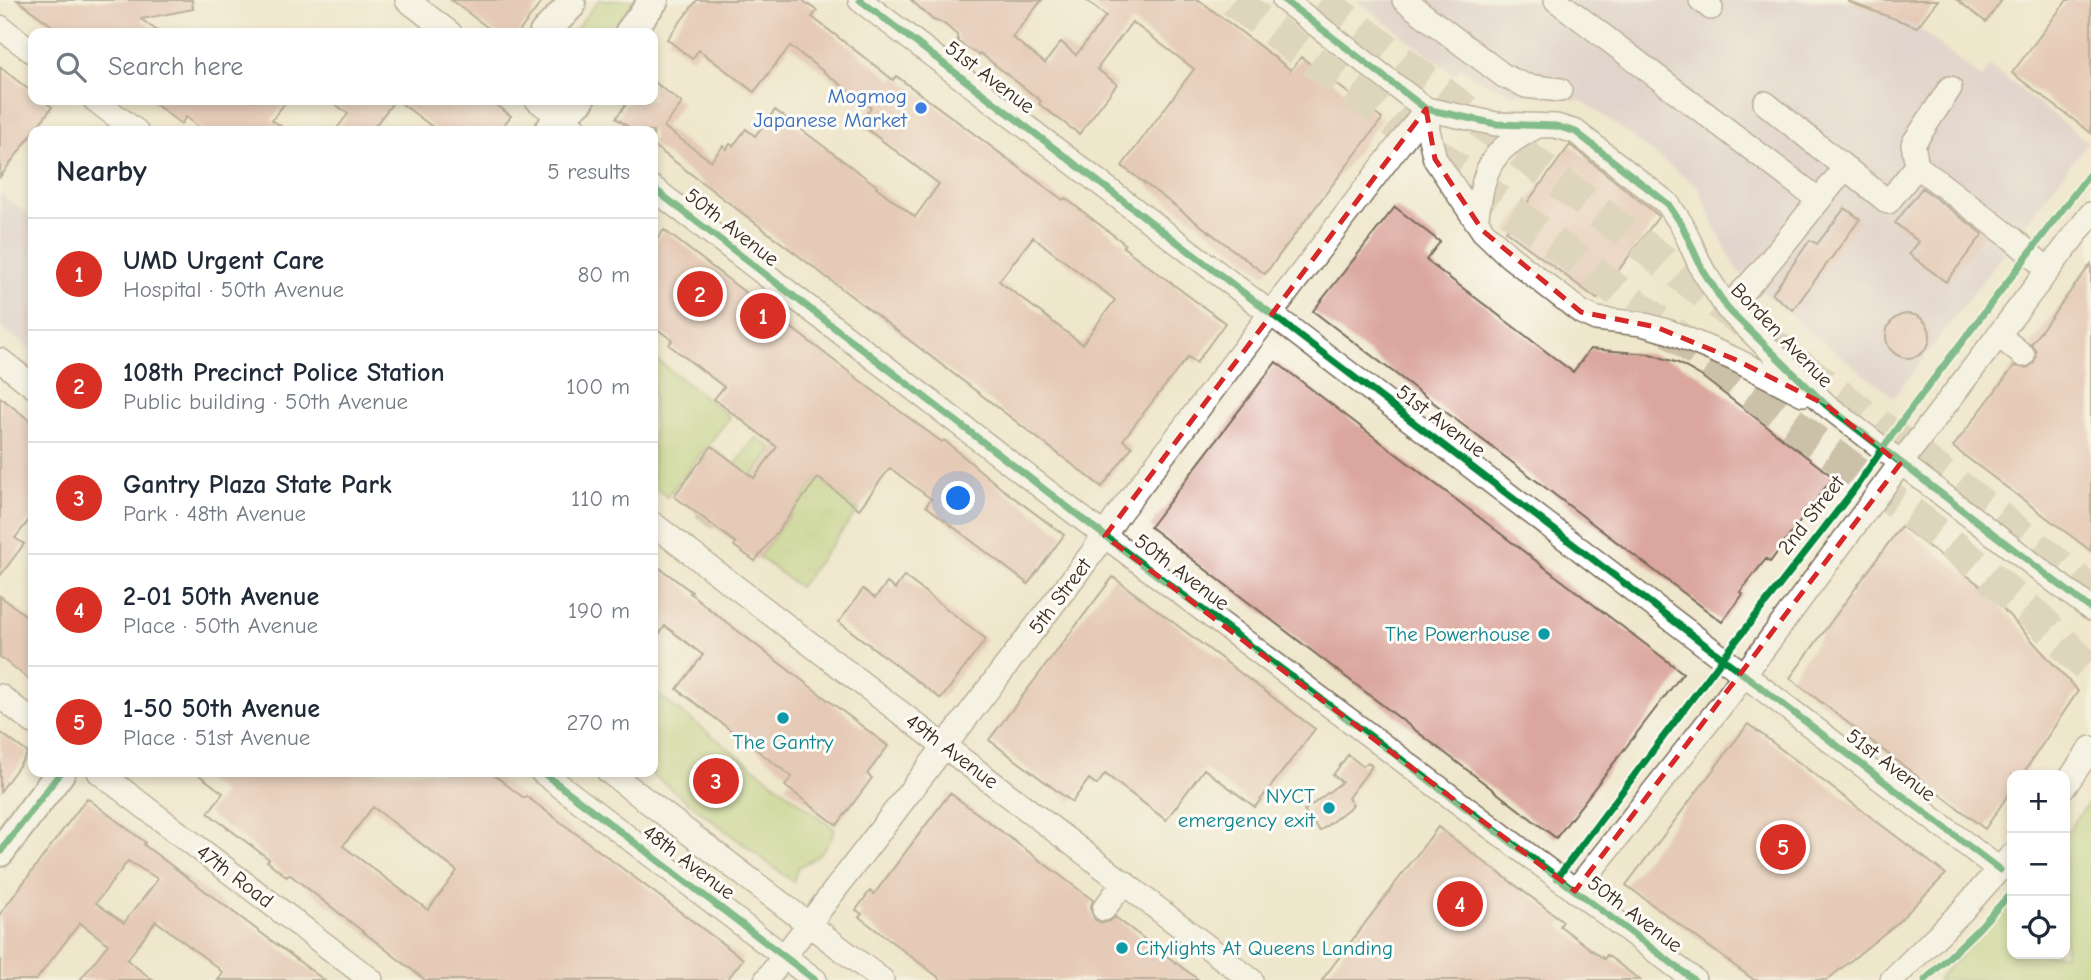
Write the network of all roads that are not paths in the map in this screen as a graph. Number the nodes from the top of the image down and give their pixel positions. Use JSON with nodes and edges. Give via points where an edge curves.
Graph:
{"nodes":[{"id":1,"x":407,"y":0,"type":"edge"},
{"id":2,"x":654,"y":0,"type":"edge"},
{"id":3,"x":860,"y":0,"type":"edge"},
{"id":4,"x":1284,"y":0,"type":"edge"},
{"id":5,"x":1404,"y":0,"type":"edge"},
{"id":6,"x":1556,"y":0,"type":"edge"},
{"id":7,"x":573,"y":3,"type":"edge"},
{"id":8,"x":0,"y":27,"type":"edge"},
{"id":9,"x":443,"y":28,"type":"edge"},
{"id":10,"x":549,"y":28,"type":"edge"},
{"id":11,"x":566,"y":28,"type":"edge"},
{"id":12,"x":633,"y":28,"type":"edge"},
{"id":13,"x":28,"y":48,"type":"edge"},
{"id":14,"x":1950,"y":88,"type":"dead end"},
{"id":15,"x":1560,"y":90,"type":"dead end"},
{"id":16,"x":1765,"y":103,"type":"dead end"},
{"id":17,"x":102,"y":105,"type":"edge"},
{"id":18,"x":546,"y":105,"type":"edge"},
{"id":19,"x":1426,"y":109,"type":"junction"},
{"id":20,"x":565,"y":116,"type":"edge"},
{"id":21,"x":1541,"y":125,"type":"junction"},
{"id":22,"x":129,"y":126,"type":"edge"},
{"id":23,"x":1917,"y":166,"type":"junction"},
{"id":24,"x":1845,"y":167,"type":"junction"},
{"id":25,"x":658,"y":192,"type":"edge"},
{"id":26,"x":1819,"y":200,"type":"junction"},
{"id":27,"x":2091,"y":214,"type":"edge"},
{"id":28,"x":1476,"y":221,"type":"junction"},
{"id":29,"x":2048,"y":270,"type":"junction"},
{"id":30,"x":1727,"y":308,"type":"junction"},
{"id":31,"x":1271,"y":314,"type":"junction"},
{"id":32,"x":1998,"y":335,"type":"junction"},
{"id":33,"x":2023,"y":355,"type":"dead end"},
{"id":34,"x":0,"y":360,"type":"edge"},
{"id":35,"x":28,"y":382,"type":"edge"},
{"id":36,"x":1826,"y":405,"type":"junction"},
{"id":37,"x":1900,"y":464,"type":"junction"},
{"id":38,"x":658,"y":528,"type":"edge"},
{"id":39,"x":1105,"y":536,"type":"junction"},
{"id":40,"x":2091,"y":609,"type":"edge"},
{"id":41,"x":1744,"y":675,"type":"junction"},
{"id":42,"x":0,"y":696,"type":"edge"},
{"id":43,"x":28,"y":718,"type":"edge"},
{"id":44,"x":945,"y":746,"type":"junction"},
{"id":45,"x":2091,"y":748,"type":"edge"},
{"id":46,"x":57,"y":777,"type":"edge"},
{"id":47,"x":106,"y":777,"type":"edge"},
{"id":48,"x":549,"y":777,"type":"edge"},
{"id":49,"x":616,"y":777,"type":"edge"},
{"id":50,"x":2070,"y":779,"type":"edge"},
{"id":51,"x":0,"y":852,"type":"edge"},
{"id":52,"x":2006,"y":862,"type":"edge"},
{"id":53,"x":1124,"y":882,"type":"junction"},
{"id":54,"x":1575,"y":891,"type":"junction"},
{"id":55,"x":1104,"y":909,"type":"dead end"},
{"id":56,"x":808,"y":924,"type":"junction"},
{"id":57,"x":784,"y":957,"type":"junction"},
{"id":58,"x":371,"y":980,"type":"edge"},
{"id":59,"x":766,"y":980,"type":"edge"},
{"id":60,"x":815,"y":980,"type":"edge"},
{"id":61,"x":882,"y":980,"type":"edge"},
{"id":62,"x":1251,"y":980,"type":"edge"},
{"id":63,"x":1694,"y":980,"type":"edge"},
{"id":64,"x":1892,"y":980,"type":"edge"}],
"edges":[{"from":1,"to":9,"type":"street"},
{"from":2,"to":12,"type":"main road"},
{"from":3,"to":31,"type":"street","name":"51st Avenue"},
{"from":4,"to":19,"type":"street","name":"Borden Avenue"},
{"from":5,"to":15,"type":"street","via":[[1504,76],[1526,86]]},
{"from":6,"to":26,"type":"street"},
{"from":7,"to":10,"type":"main road"},
{"from":7,"to":11,"type":"main road"},
{"from":8,"to":13,"type":"street"},
{"from":14,"to":23,"type":"street","via":[[1913,144]]},
{"from":16,"to":24,"type":"street"},
{"from":17,"to":22,"type":"street"},
{"from":18,"to":20,"type":"street"},
{"from":19,"to":21,"type":"street","name":"Borden Avenue","via":[[1496,124]]},
{"from":19,"to":28,"type":"street","name":"Borden Avenue","via":[[1436,159]]},
{"from":19,"to":31,"type":"street","name":"5th Street"},
{"from":21,"to":28,"type":"street","via":[[1494,157],[1482,185]]},
{"from":21,"to":30,"type":"street","name":"Borden Avenue","via":[[1576,132],[1668,204]]},
{"from":23,"to":24,"type":"street","via":[[1888,202]]},
{"from":23,"to":29,"type":"street"},
{"from":24,"to":26,"type":"street"},
{"from":25,"to":39,"type":"street","name":"50th Avenue"},
{"from":26,"to":30,"type":"street"},
{"from":27,"to":29,"type":"street","name":"2nd Street"},
{"from":28,"to":36,"type":"street","name":"Borden Avenue","via":[[1491,241],[1588,316],[1679,335]]},
{"from":29,"to":32,"type":"street","name":"2nd Street"},
{"from":30,"to":36,"type":"street","name":"Borden Avenue"},
{"from":31,"to":39,"type":"street","name":"5th Street"},
{"from":31,"to":41,"type":"street","name":"51st Avenue"},
{"from":32,"to":33,"type":"street"},
{"from":32,"to":37,"type":"street","name":"2nd Street"},
{"from":34,"to":35,"type":"street"},
{"from":36,"to":37,"type":"street","name":"Borden Avenue"},
{"from":37,"to":40,"type":"street","name":"Borden Avenue"},
{"from":37,"to":41,"type":"street","name":"2nd Street"},
{"from":38,"to":44,"type":"street","name":"49th Avenue"},
{"from":39,"to":44,"type":"street","name":"5th Street"},
{"from":39,"to":54,"type":"street","name":"50th Avenue"},
{"from":41,"to":52,"type":"street","name":"51st Avenue"},
{"from":41,"to":54,"type":"street","name":"2nd Street"},
{"from":42,"to":43,"type":"street"},
{"from":44,"to":53,"type":"street","name":"49th Avenue"},
{"from":44,"to":56,"type":"street","name":"5th Street"},
{"from":45,"to":50,"type":"street"},
{"from":46,"to":51,"type":"main road"},
{"from":47,"to":58,"type":"street","name":"47th Road"},
{"from":48,"to":57,"type":"street","name":"48th Avenue"},
{"from":49,"to":56,"type":"street","name":"48th Avenue"},
{"from":52,"to":64,"type":"street"},
{"from":53,"to":55,"type":"street"},
{"from":53,"to":62,"type":"street","name":"49th Avenue"},
{"from":54,"to":63,"type":"street","name":"50th Avenue"},
{"from":56,"to":57,"type":"street","name":"5th Street"},
{"from":56,"to":61,"type":"street","name":"48th Avenue"},
{"from":57,"to":59,"type":"street","name":"5th Street"},
{"from":57,"to":60,"type":"street","name":"48th Avenue"}]}
